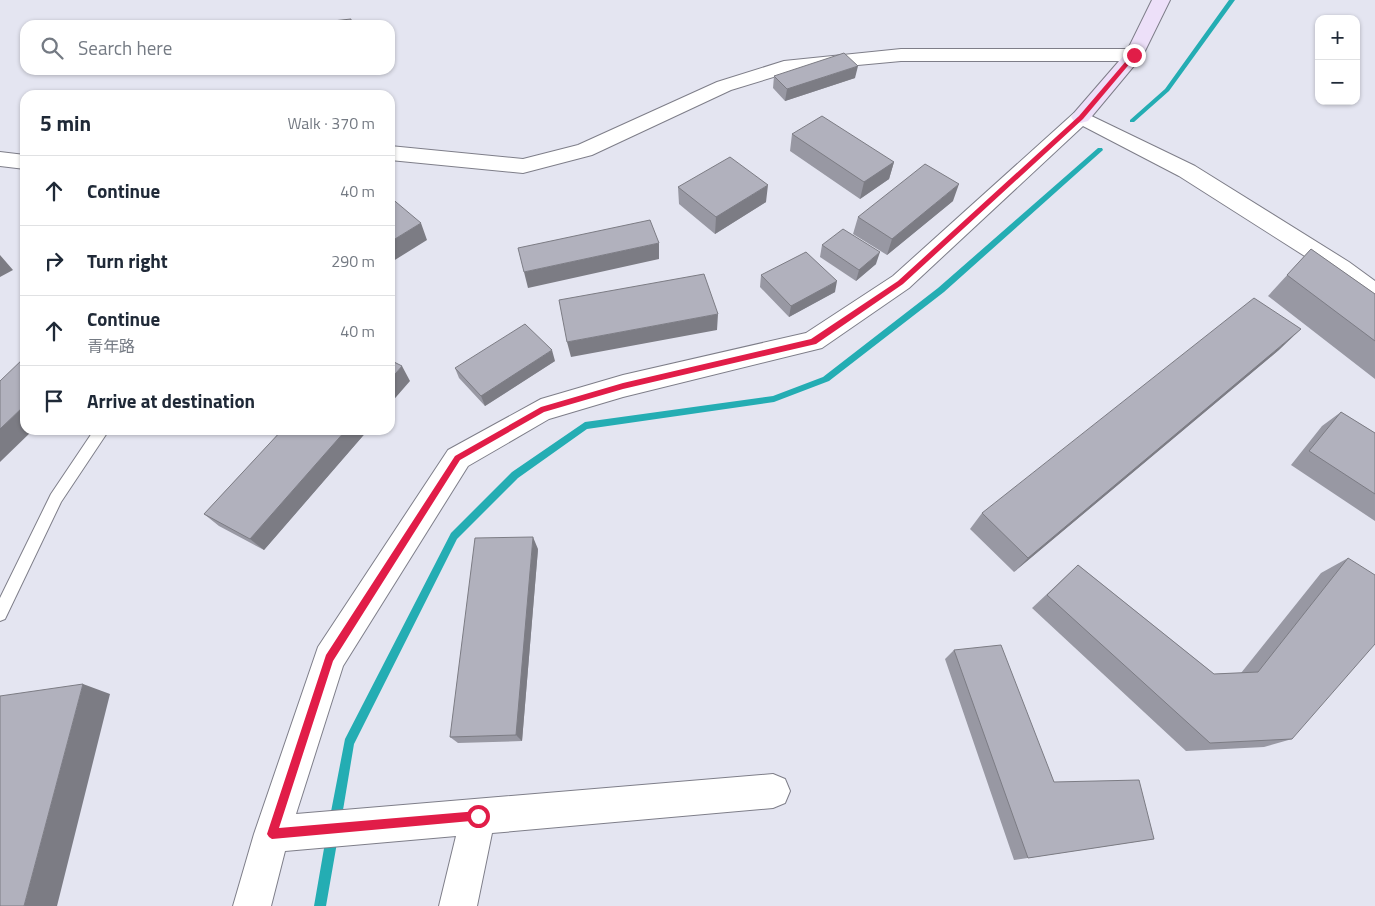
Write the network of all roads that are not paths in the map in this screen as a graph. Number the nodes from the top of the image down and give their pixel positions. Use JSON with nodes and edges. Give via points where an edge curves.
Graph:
{"nodes":[{"id":1,"x":1161,"y":0,"type":"edge"},
{"id":2,"x":1134,"y":55,"type":"junction"},
{"id":3,"x":1081,"y":118,"type":"junction"},
{"id":4,"x":395,"y":153,"type":"edge"},
{"id":5,"x":0,"y":159,"type":"edge"},
{"id":6,"x":20,"y":161,"type":"edge"},
{"id":7,"x":1375,"y":294,"type":"edge"},
{"id":8,"x":99,"y":435,"type":"edge"},
{"id":9,"x":0,"y":614,"type":"edge"},
{"id":10,"x":773,"y":791,"type":"dead end"},
{"id":11,"x":478,"y":816,"type":"junction"},
{"id":12,"x":272,"y":834,"type":"junction"},
{"id":13,"x":252,"y":906,"type":"edge"},
{"id":14,"x":458,"y":906,"type":"edge"}],
"edges":[{"from":1,"to":2,"type":"street"},
{"from":2,"to":3,"type":"street"},
{"from":2,"to":4,"type":"street","via":[[901,55],[791,65],[724,86],[585,150],[523,166]]},
{"from":3,"to":7,"type":"street","via":[[1186,171],[1341,268]]},
{"from":3,"to":12,"type":"street","via":[[901,282],[813,342],[623,386],[541,410],[458,458],[329,658]]},
{"from":5,"to":6,"type":"street"},
{"from":8,"to":9,"type":"lane","via":[[56,498]]},
{"from":10,"to":11,"type":"street"},
{"from":11,"to":12,"type":"street"},
{"from":11,"to":14,"type":"street"},
{"from":12,"to":13,"type":"street"}]}
